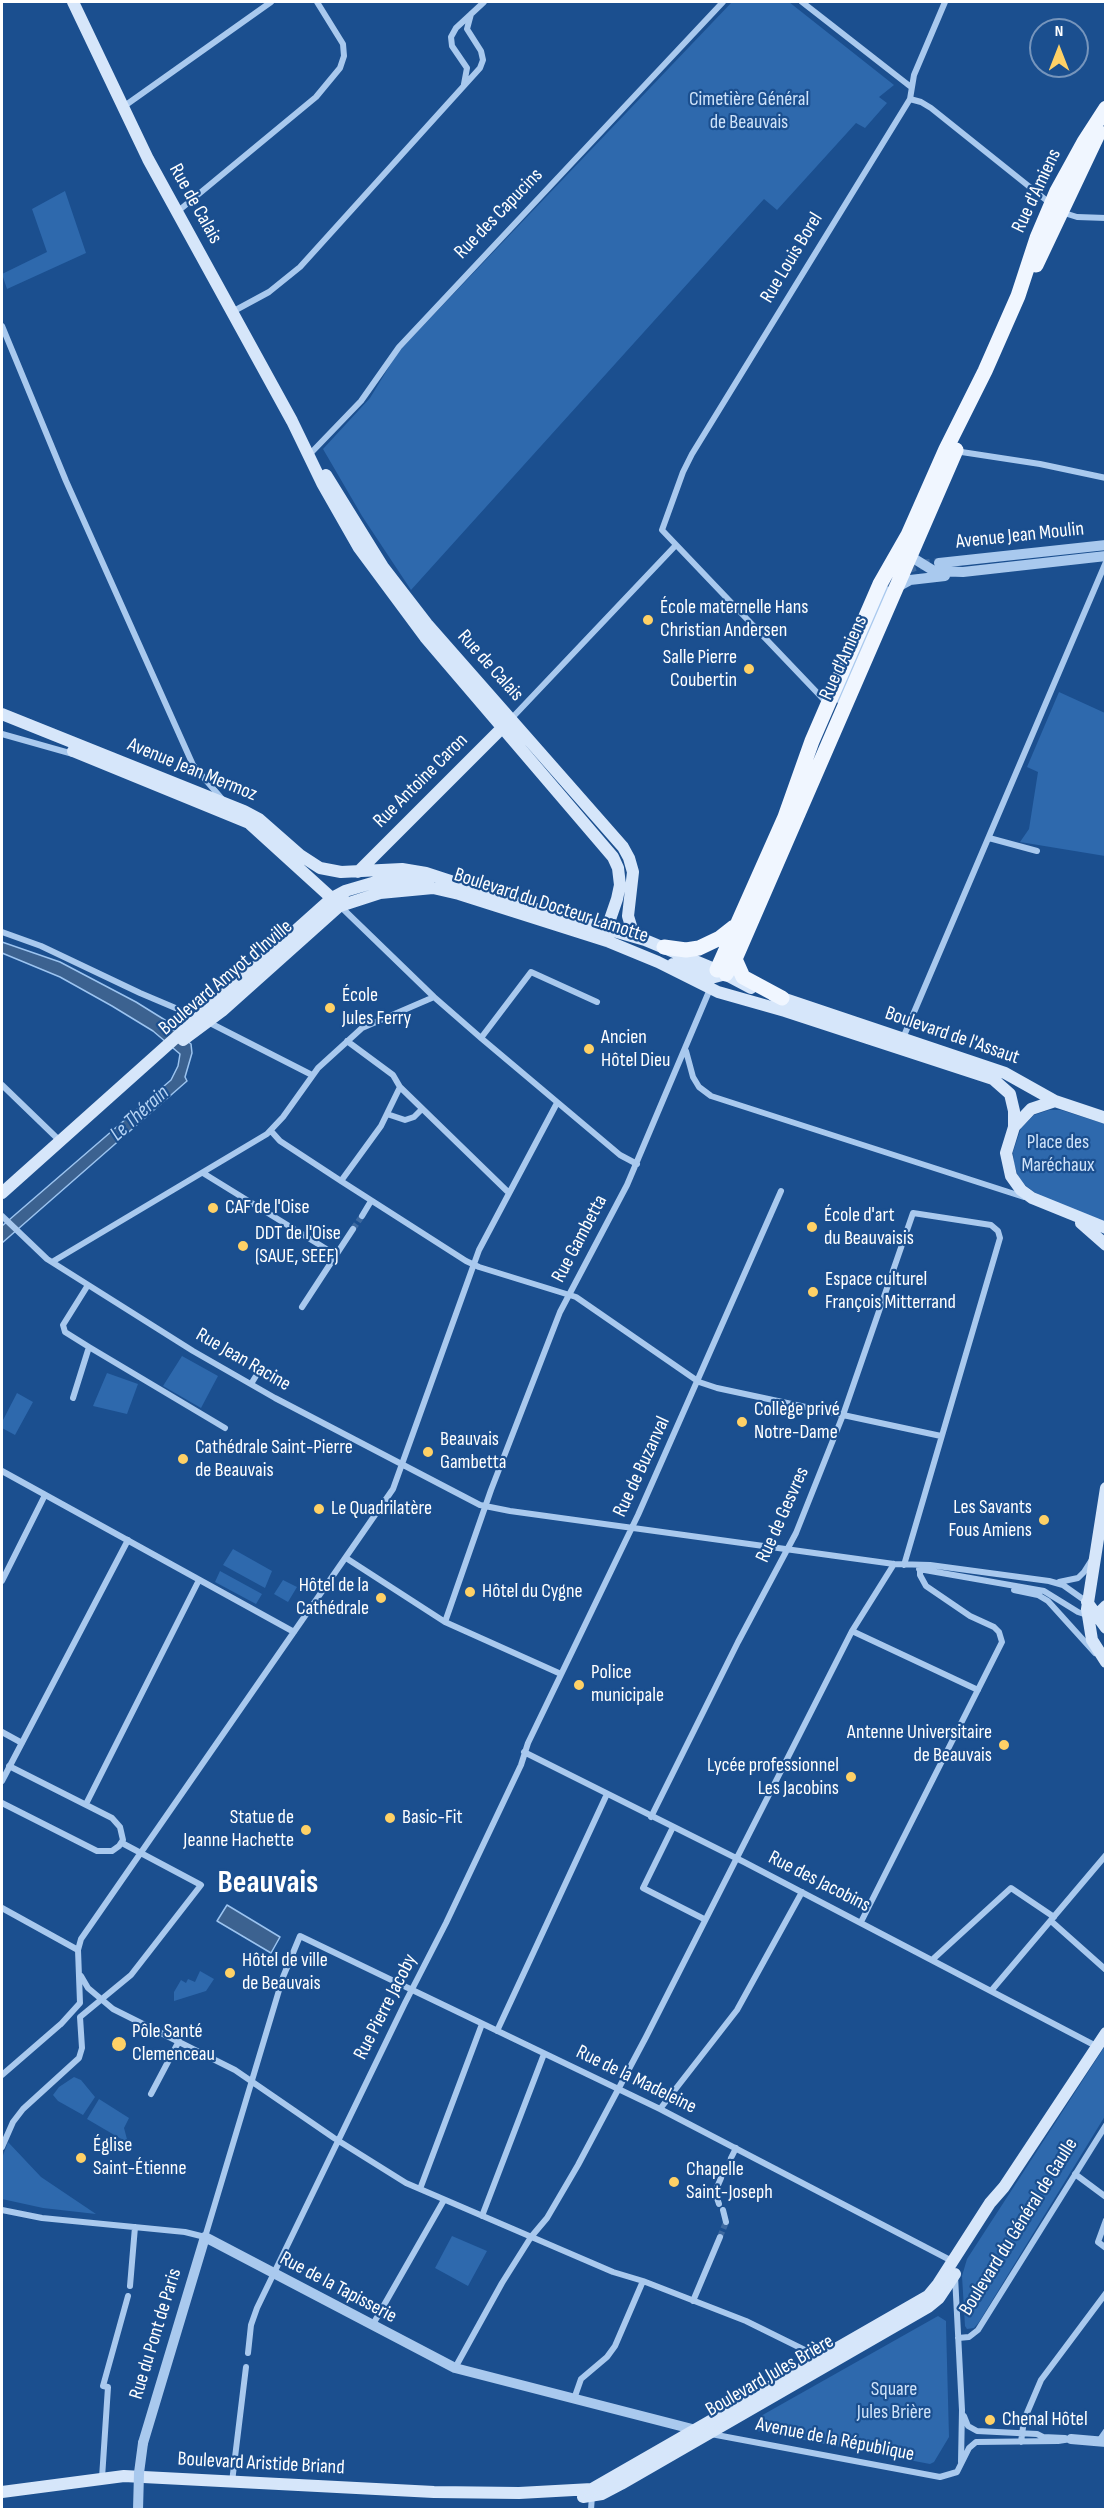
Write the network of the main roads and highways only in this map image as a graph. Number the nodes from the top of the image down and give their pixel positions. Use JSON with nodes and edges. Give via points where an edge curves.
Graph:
{"nodes":[{"id":1,"x":73,"y":2,"type":"edge"},
{"id":2,"x":1106,"y":108,"type":"edge"},
{"id":3,"x":1106,"y":115,"type":"edge"},
{"id":4,"x":1057,"y":208,"type":"junction"},
{"id":5,"x":951,"y":450,"type":"junction"},
{"id":6,"x":2,"y":712,"type":"edge"},
{"id":7,"x":2,"y":722,"type":"edge"},
{"id":8,"x":507,"y":723,"type":"junction"},
{"id":9,"x":358,"y":871,"type":"junction"},
{"id":10,"x":350,"y":889,"type":"junction"},
{"id":11,"x":474,"y":889,"type":"junction"},
{"id":12,"x":336,"y":902,"type":"junction"},
{"id":13,"x":736,"y":925,"type":"junction"},
{"id":14,"x":607,"y":935,"type":"junction"},
{"id":15,"x":634,"y":936,"type":"junction"},
{"id":16,"x":664,"y":947,"type":"junction"},
{"id":17,"x":735,"y":959,"type":"junction"},
{"id":18,"x":717,"y":978,"type":"junction"},
{"id":19,"x":782,"y":998,"type":"junction"},
{"id":20,"x":1055,"y":1101,"type":"junction"},
{"id":21,"x":1106,"y":1118,"type":"edge"},
{"id":22,"x":1014,"y":1127,"type":"junction"},
{"id":23,"x":2,"y":1193,"type":"edge"},
{"id":24,"x":1073,"y":1216,"type":"junction"},
{"id":25,"x":1106,"y":1228,"type":"edge"},
{"id":26,"x":1106,"y":1245,"type":"edge"},
{"id":27,"x":1106,"y":1488,"type":"edge"},
{"id":28,"x":1094,"y":1609,"type":"edge"},
{"id":29,"x":1106,"y":1628,"type":"edge"},
{"id":30,"x":1106,"y":1662,"type":"edge"},
{"id":31,"x":1106,"y":2032,"type":"edge"},
{"id":32,"x":954,"y":2267,"type":"joint"},
{"id":33,"x":826,"y":2360,"type":"junction"},
{"id":34,"x":2,"y":2492,"type":"edge"},
{"id":35,"x":592,"y":2493,"type":"junction"}],
"edges":[{"from":1,"to":8,"type":"main road","name":"Rue de Calais","via":[[177,212],[341,518],[373,569],[425,637]]},
{"from":2,"to":4,"type":"main road","name":"Rue d'Amiens","via":[[1069,168]]},
{"from":3,"to":4,"type":"main road","name":"Rue d'Amiens"},
{"from":4,"to":5,"type":"main road","name":"Rue d'Amiens","via":[[1042,255],[1018,296]]},
{"from":5,"to":13,"type":"main road","name":"Rue d'Amiens","via":[[880,584],[808,749],[785,817]]},
{"from":5,"to":17,"type":"main road","name":"Rue d'Amiens","via":[[914,558],[898,585]]},
{"from":6,"to":9,"type":"main road","name":"Avenue Jean Mermoz","via":[[259,819],[314,865],[336,872]]},
{"from":7,"to":12,"type":"main road","name":"Avenue Jean Mermoz","via":[[249,824]]},
{"from":8,"to":9,"type":"main road","name":"Rue Antoine Caron"},
{"from":8,"to":14,"type":"main road","name":"Rue de Calais","via":[[616,863],[619,892]]},
{"from":8,"to":15,"type":"main road","name":"Rue de Calais","via":[[626,852],[633,872],[628,916]]},
{"from":9,"to":10,"type":"main road"},
{"from":9,"to":11,"type":"main road","name":"Boulevard du Docteur Lamotte","via":[[416,870]]},
{"from":10,"to":11,"type":"main road","name":"Boulevard du Docteur Lamotte","via":[[380,880],[411,878]]},
{"from":10,"to":12,"type":"main road","via":[[346,900]]},
{"from":11,"to":14,"type":"main road","name":"Boulevard du Docteur Lamotte"},
{"from":12,"to":14,"type":"main road","name":"Boulevard du Docteur Lamotte","via":[[434,888]]},
{"from":12,"to":23,"type":"main road","name":"Boulevard Amyot d'Inville"},
{"from":13,"to":16,"type":"main road","via":[[705,946],[686,950]]},
{"from":13,"to":18,"type":"main road","name":"Rue d'Amiens"},
{"from":14,"to":15,"type":"main road","name":"Boulevard du Docteur Lamotte"},
{"from":14,"to":18,"type":"main road","name":"Boulevard du Docteur Lamotte","via":[[634,952]]},
{"from":15,"to":16,"type":"main road","name":"Boulevard du Docteur Lamotte"},
{"from":16,"to":18,"type":"main road","name":"Boulevard du Docteur Lamotte"},
{"from":17,"to":18,"type":"main road","name":"Rue d'Amiens"},
{"from":17,"to":19,"type":"main road","via":[[743,977]]},
{"from":18,"to":19,"type":"main road","name":"Boulevard du Docteur Lamotte"},
{"from":18,"to":22,"type":"main road","name":"Boulevard de l'Assaut","via":[[993,1079],[1010,1094]]},
{"from":19,"to":20,"type":"main road","name":"Boulevard de l'Assaut","via":[[1005,1073]]},
{"from":20,"to":21,"type":"main road","name":"Boulevard de l'Assaut"},
{"from":20,"to":22,"type":"main road","via":[[1031,1110]]},
{"from":22,"to":24,"type":"main road","via":[[1007,1149],[1007,1165],[1014,1181],[1032,1198]]},
{"from":24,"to":25,"type":"main road"},
{"from":24,"to":26,"type":"main road"},
{"from":27,"to":28,"type":"main road","via":[[1097,1544]]},
{"from":28,"to":29,"type":"main road"},
{"from":28,"to":30,"type":"main road","via":[[1092,1640]]},
{"from":31,"to":32,"type":"main road","name":"Boulevard du Général de Gaulle"},
{"from":32,"to":33,"type":"main road","name":"Boulevard Jules Brière","via":[[932,2293]]},
{"from":33,"to":35,"type":"main road","name":"Boulevard Jules Brière","via":[[696,2430]]},
{"from":33,"to":35,"type":"main road","name":"Boulevard Jules Brière","via":[[607,2492]]},
{"from":34,"to":35,"type":"main road","name":"Boulevard Aristide Briand","via":[[136,2476],[390,2491]]}]}
